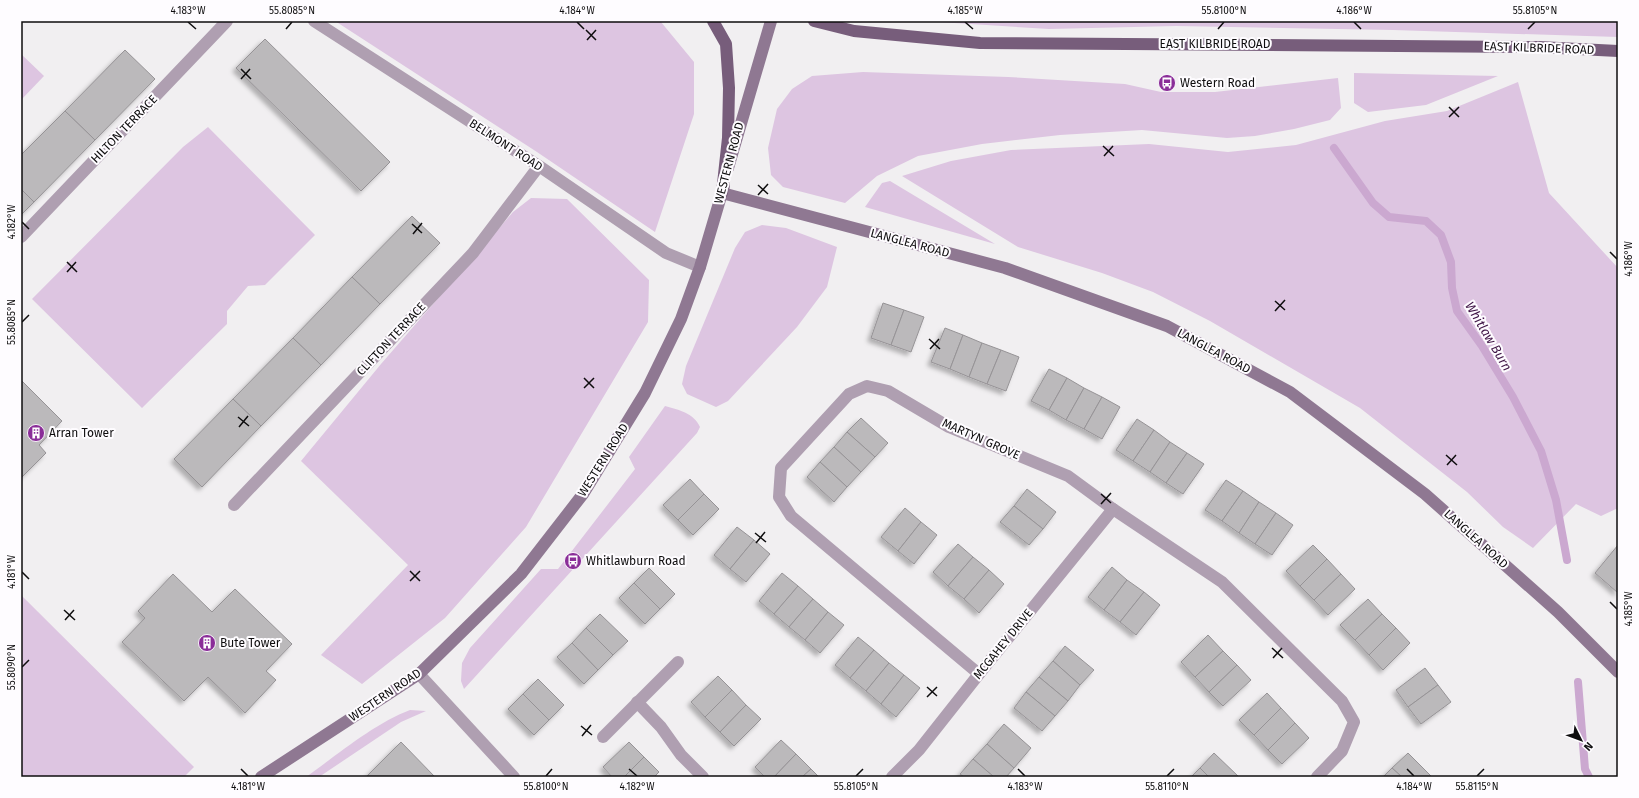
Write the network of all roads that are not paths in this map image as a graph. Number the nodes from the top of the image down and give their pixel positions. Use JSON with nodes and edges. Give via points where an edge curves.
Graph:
{"nodes":[{"id":1,"x":227,"y":21,"type":"edge"},
{"id":2,"x":314,"y":21,"type":"edge"},
{"id":3,"x":712,"y":21,"type":"edge"},
{"id":4,"x":771,"y":21,"type":"edge"},
{"id":5,"x":814,"y":21,"type":"edge"},
{"id":6,"x":1618,"y":51,"type":"edge"},
{"id":7,"x":539,"y":166,"type":"junction"},
{"id":8,"x":722,"y":192,"type":"junction"},
{"id":9,"x":21,"y":237,"type":"edge"},
{"id":10,"x":700,"y":266,"type":"junction"},
{"id":11,"x":234,"y":505,"type":"dead end"},
{"id":12,"x":1113,"y":509,"type":"junction"},
{"id":13,"x":678,"y":662,"type":"dead end"},
{"id":14,"x":1618,"y":672,"type":"edge"},
{"id":15,"x":419,"y":674,"type":"junction"},
{"id":16,"x":978,"y":674,"type":"junction"},
{"id":17,"x":637,"y":702,"type":"junction"},
{"id":18,"x":603,"y":737,"type":"dead end"},
{"id":19,"x":261,"y":777,"type":"edge"},
{"id":20,"x":514,"y":777,"type":"edge"},
{"id":21,"x":703,"y":777,"type":"edge"},
{"id":22,"x":892,"y":777,"type":"edge"},
{"id":23,"x":1317,"y":777,"type":"edge"}],
"edges":[{"from":1,"to":9,"type":"street","name":"HILTON TERRACE"},
{"from":2,"to":7,"type":"street","name":"BELMONT ROAD"},
{"from":3,"to":8,"type":"main road","via":[[726,44],[729,88],[728,138]]},
{"from":4,"to":8,"type":"street","name":"WESTERN ROAD"},
{"from":5,"to":6,"type":"main road","name":"EAST KILBRIDE ROAD","via":[[854,31],[980,43],[1524,47]]},
{"from":7,"to":10,"type":"street","name":"BELMONT ROAD","via":[[666,253]]},
{"from":7,"to":11,"type":"street","name":"CLIFTON TERRACE","via":[[472,253]]},
{"from":8,"to":10,"type":"street","name":"WESTERN ROAD"},
{"from":8,"to":14,"type":"street","name":"LANGLEA ROAD","via":[[1005,268],[1166,326],[1290,392],[1425,494],[1558,612]]},
{"from":10,"to":15,"type":"street","name":"WESTERN ROAD","via":[[681,319],[644,393],[583,494],[521,574]]},
{"from":12,"to":16,"type":"street","name":"MCGAHEY DRIVE"},
{"from":12,"to":16,"type":"street","name":"MARTYN GROVE","via":[[1068,476],[949,427],[888,391],[867,386],[849,394],[781,468],[779,497],[791,516]]},
{"from":12,"to":23,"type":"street","name":"MARTYN GROVE","via":[[1222,582],[1342,701],[1354,722],[1342,752]]},
{"from":13,"to":17,"type":"street"},
{"from":15,"to":19,"type":"street","name":"WESTERN ROAD"},
{"from":15,"to":20,"type":"street"},
{"from":16,"to":22,"type":"street","name":"MCGAHEY DRIVE","via":[[919,750]]},
{"from":17,"to":18,"type":"street"},
{"from":17,"to":21,"type":"street"}]}
